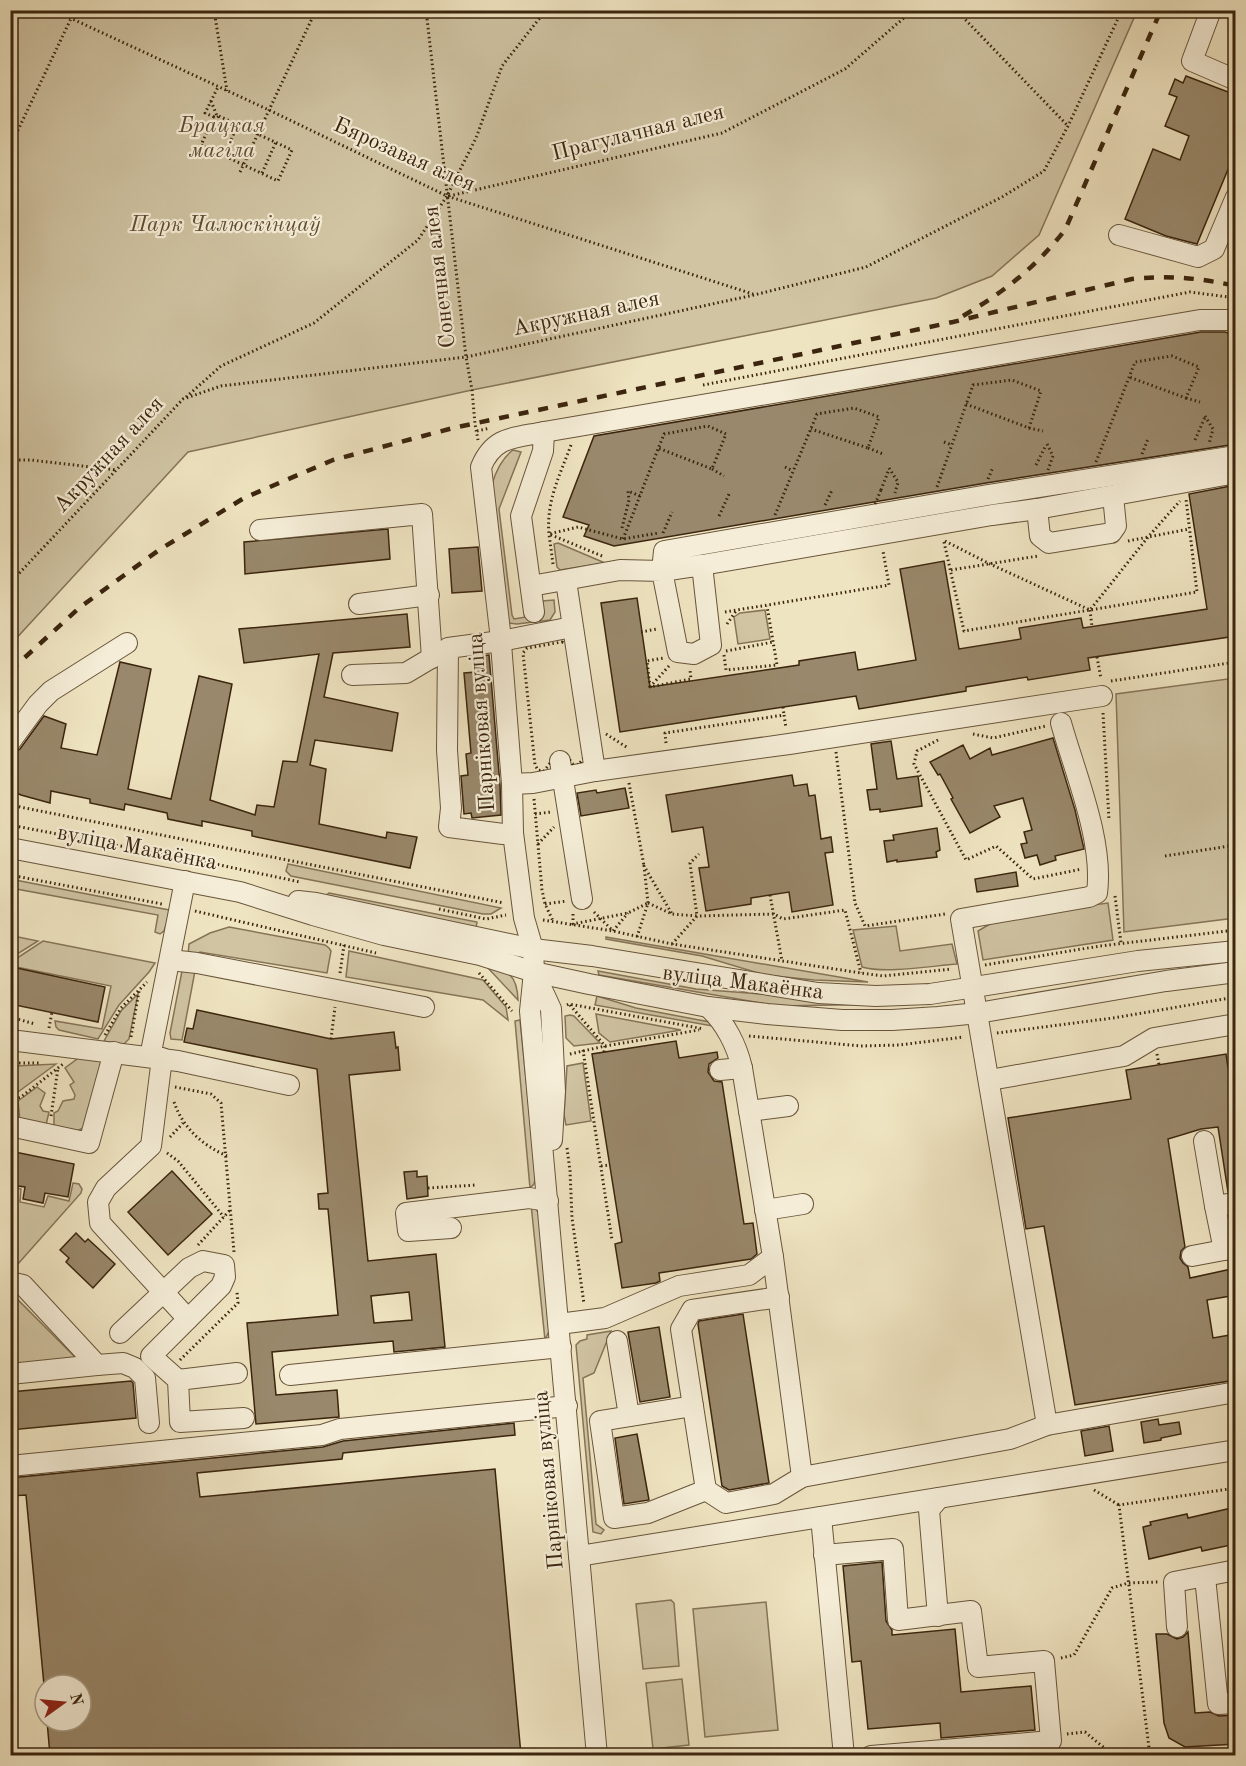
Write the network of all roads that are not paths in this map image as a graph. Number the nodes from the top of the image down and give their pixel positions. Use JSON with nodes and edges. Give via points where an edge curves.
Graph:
{"nodes":[{"id":1,"x":1211,"y":10,"type":"edge"},
{"id":2,"x":1236,"y":80,"type":"edge"},
{"id":3,"x":1236,"y":197,"type":"edge"},
{"id":4,"x":1119,"y":235,"type":"dead end"},
{"id":5,"x":1236,"y":320,"type":"edge"},
{"id":6,"x":544,"y":432,"type":"junction"},
{"id":7,"x":1236,"y":456,"type":"edge"},
{"id":8,"x":1236,"y":473,"type":"edge"},
{"id":9,"x":987,"y":488,"type":"junction"},
{"id":10,"x":1113,"y":496,"type":"junction"},
{"id":11,"x":1037,"y":509,"type":"junction"},
{"id":12,"x":824,"y":515,"type":"junction"},
{"id":13,"x":992,"y":515,"type":"junction"},
{"id":14,"x":260,"y":530,"type":"dead end"},
{"id":15,"x":828,"y":543,"type":"junction"},
{"id":16,"x":702,"y":565,"type":"junction"},
{"id":17,"x":662,"y":571,"type":"junction"},
{"id":18,"x":561,"y":582,"type":"junction"},
{"id":19,"x":531,"y":586,"type":"junction"},
{"id":20,"x":429,"y":595,"type":"junction"},
{"id":21,"x":359,"y":604,"type":"dead end"},
{"id":22,"x":534,"y":612,"type":"dead end"},
{"id":23,"x":572,"y":627,"type":"junction"},
{"id":24,"x":501,"y":641,"type":"junction"},
{"id":25,"x":127,"y":643,"type":"dead end"},
{"id":26,"x":440,"y":653,"type":"junction"},
{"id":27,"x":352,"y":675,"type":"dead end"},
{"id":28,"x":1102,"y":689,"type":"road end"},
{"id":29,"x":1061,"y":723,"type":"road end"},
{"id":30,"x":10,"y":742,"type":"edge"},
{"id":31,"x":561,"y":769,"type":"junction"},
{"id":32,"x":595,"y":771,"type":"junction"},
{"id":33,"x":512,"y":784,"type":"junction"},
{"id":34,"x":513,"y":833,"type":"junction"},
{"id":35,"x":10,"y":848,"type":"edge"},
{"id":36,"x":185,"y":881,"type":"junction"},
{"id":37,"x":253,"y":897,"type":"junction"},
{"id":38,"x":577,"y":905,"type":"road end"},
{"id":39,"x":533,"y":949,"type":"junction"},
{"id":40,"x":1236,"y":951,"type":"edge"},
{"id":41,"x":170,"y":960,"type":"junction"},
{"id":42,"x":534,"y":972,"type":"junction"},
{"id":43,"x":1236,"y":972,"type":"edge"},
{"id":44,"x":971,"y":977,"type":"junction"},
{"id":45,"x":424,"y":1007,"type":"dead end"},
{"id":46,"x":708,"y":1007,"type":"junction"},
{"id":47,"x":978,"y":1013,"type":"junction"},
{"id":48,"x":767,"y":1014,"type":"junction"},
{"id":49,"x":1236,"y":1024,"type":"edge"},
{"id":50,"x":10,"y":1040,"type":"edge"},
{"id":51,"x":114,"y":1052,"type":"junction"},
{"id":52,"x":156,"y":1058,"type":"junction"},
{"id":53,"x":740,"y":1061,"type":"junction"},
{"id":54,"x":720,"y":1070,"type":"dead end"},
{"id":55,"x":990,"y":1080,"type":"junction"},
{"id":56,"x":289,"y":1085,"type":"dead end"},
{"id":57,"x":788,"y":1106,"type":"dead end"},
{"id":58,"x":749,"y":1111,"type":"junction"},
{"id":59,"x":12,"y":1127,"type":"edge"},
{"id":60,"x":1204,"y":1141,"type":"dead end"},
{"id":61,"x":548,"y":1201,"type":"junction"},
{"id":62,"x":1236,"y":1203,"type":"edge"},
{"id":63,"x":803,"y":1204,"type":"dead end"},
{"id":64,"x":1215,"y":1206,"type":"junction"},
{"id":65,"x":765,"y":1210,"type":"junction"},
{"id":66,"x":451,"y":1228,"type":"dead end"},
{"id":67,"x":766,"y":1247,"type":"junction"},
{"id":68,"x":1230,"y":1248,"type":"edge"},
{"id":69,"x":1192,"y":1256,"type":"dead end"},
{"id":70,"x":10,"y":1282,"type":"edge"},
{"id":71,"x":163,"y":1292,"type":"junction"},
{"id":72,"x":779,"y":1297,"type":"junction"},
{"id":73,"x":188,"y":1319,"type":"junction"},
{"id":74,"x":559,"y":1324,"type":"junction"},
{"id":75,"x":120,"y":1332,"type":"dead end"},
{"id":76,"x":617,"y":1341,"type":"dead end"},
{"id":77,"x":561,"y":1347,"type":"junction"},
{"id":78,"x":98,"y":1365,"type":"junction"},
{"id":79,"x":237,"y":1373,"type":"dead end"},
{"id":80,"x":10,"y":1374,"type":"edge"},
{"id":81,"x":290,"y":1375,"type":"dead end"},
{"id":82,"x":173,"y":1376,"type":"junction"},
{"id":83,"x":1236,"y":1392,"type":"edge"},
{"id":84,"x":567,"y":1406,"type":"junction"},
{"id":85,"x":693,"y":1406,"type":"junction"},
{"id":86,"x":629,"y":1416,"type":"junction"},
{"id":87,"x":244,"y":1418,"type":"dead end"},
{"id":88,"x":150,"y":1423,"type":"dead end"},
{"id":89,"x":1047,"y":1425,"type":"junction"},
{"id":90,"x":1236,"y":1450,"type":"edge"},
{"id":91,"x":10,"y":1466,"type":"edge"},
{"id":92,"x":802,"y":1477,"type":"junction"},
{"id":93,"x":706,"y":1490,"type":"junction"},
{"id":94,"x":939,"y":1498,"type":"junction"},
{"id":95,"x":821,"y":1517,"type":"junction"},
{"id":96,"x":824,"y":1555,"type":"junction"},
{"id":97,"x":579,"y":1556,"type":"junction"},
{"id":98,"x":1236,"y":1570,"type":"edge"},
{"id":99,"x":1205,"y":1577,"type":"junction"},
{"id":100,"x":938,"y":1616,"type":"junction"},
{"id":101,"x":1177,"y":1627,"type":"dead end"},
{"id":102,"x":1236,"y":1703,"type":"edge"},
{"id":103,"x":597,"y":1755,"type":"edge"},
{"id":104,"x":844,"y":1755,"type":"edge"},
{"id":105,"x":871,"y":1755,"type":"edge"}],
"edges":[{"from":1,"to":2,"type":"street","via":[[1192,61]]},
{"from":3,"to":4,"type":"street","via":[[1214,249],[1198,257]]},
{"from":5,"to":6,"type":"street","via":[[1200,320]]},
{"from":6,"to":19,"type":"street","via":[[543,451],[521,516]]},
{"from":6,"to":24,"type":"street","name":"Парніковая вуліца","via":[[502,440],[487,453],[481,467]]},
{"from":7,"to":9,"type":"street"},
{"from":8,"to":10,"type":"street"},
{"from":9,"to":12,"type":"street"},
{"from":9,"to":13,"type":"street"},
{"from":10,"to":11,"type":"street"},
{"from":10,"to":11,"type":"street","via":[[1116,526],[1111,533],[1049,543],[1040,536]]},
{"from":11,"to":13,"type":"street"},
{"from":12,"to":15,"type":"street"},
{"from":12,"to":17,"type":"street","via":[[664,551]]},
{"from":13,"to":15,"type":"street"},
{"from":14,"to":20,"type":"street","via":[[422,514]]},
{"from":15,"to":16,"type":"street"},
{"from":16,"to":17,"type":"street"},
{"from":16,"to":17,"type":"street","via":[[711,645],[694,654],[678,652]]},
{"from":17,"to":18,"type":"street","via":[[620,570]]},
{"from":18,"to":19,"type":"street"},
{"from":18,"to":23,"type":"street"},
{"from":19,"to":22,"type":"street"},
{"from":20,"to":21,"type":"street"},
{"from":20,"to":26,"type":"street"},
{"from":23,"to":24,"type":"street"},
{"from":23,"to":32,"type":"street"},
{"from":24,"to":26,"type":"street"},
{"from":24,"to":33,"type":"street","name":"Парніковая вуліца"},
{"from":25,"to":30,"type":"street","via":[[51,691]]},
{"from":26,"to":27,"type":"street","via":[[406,674]]},
{"from":26,"to":34,"type":"street","via":[[449,827]]},
{"from":28,"to":32,"type":"street","via":[[789,744],[629,758]]},
{"from":29,"to":44,"type":"street","via":[[1092,830],[1098,893],[961,919]]},
{"from":31,"to":32,"type":"street"},
{"from":31,"to":33,"type":"street","via":[[532,783]]},
{"from":31,"to":38,"type":"street"},
{"from":33,"to":34,"type":"street","name":"Парніковая вуліца"},
{"from":34,"to":39,"type":"street","name":"Парніковая вуліца","via":[[524,918]]},
{"from":35,"to":36,"type":"street","name":"вуліца Макаёнка"},
{"from":36,"to":37,"type":"street","name":"вуліца Макаёнка"},
{"from":36,"to":41,"type":"street"},
{"from":37,"to":39,"type":"street","name":"вуліца Макаёнка","via":[[316,903]]},
{"from":37,"to":42,"type":"street","name":"вуліца Макаёнка"},
{"from":39,"to":42,"type":"street","name":"Парніковая вуліца"},
{"from":39,"to":44,"type":"street","name":"вуліца Макаёнка","via":[[818,993],[930,994]]},
{"from":40,"to":44,"type":"street","name":"вуліца Макаёнка"},
{"from":41,"to":45,"type":"street"},
{"from":41,"to":52,"type":"street"},
{"from":42,"to":46,"type":"street","name":"вуліца Макаёнка"},
{"from":42,"to":61,"type":"street","name":"Парніковая вуліца","via":[[530,1011]]},
{"from":43,"to":47,"type":"street","name":"вуліца Макаёнка"},
{"from":44,"to":47,"type":"street"},
{"from":46,"to":48,"type":"street","name":"вуліца Макаёнка"},
{"from":46,"to":53,"type":"street","via":[[721,1021]]},
{"from":47,"to":48,"type":"street","name":"вуліца Макаёнка","via":[[892,1020]]},
{"from":47,"to":55,"type":"street"},
{"from":48,"to":53,"type":"street","via":[[748,1022],[743,1029]]},
{"from":49,"to":55,"type":"street","via":[[1154,1038],[1124,1056]]},
{"from":50,"to":51,"type":"street"},
{"from":51,"to":52,"type":"street"},
{"from":51,"to":59,"type":"street","via":[[89,1143]]},
{"from":52,"to":56,"type":"street"},
{"from":52,"to":71,"type":"street","via":[[151,1146],[106,1188],[98,1202],[100,1223]]},
{"from":53,"to":54,"type":"street"},
{"from":53,"to":58,"type":"street"},
{"from":55,"to":89,"type":"street"},
{"from":57,"to":58,"type":"street"},
{"from":58,"to":65,"type":"street"},
{"from":60,"to":64,"type":"street"},
{"from":61,"to":66,"type":"street","via":[[529,1198],[406,1213],[408,1231]]},
{"from":61,"to":74,"type":"street","name":"Парніковая вуліца"},
{"from":62,"to":64,"type":"street"},
{"from":63,"to":65,"type":"street"},
{"from":64,"to":68,"type":"street"},
{"from":65,"to":67,"type":"street"},
{"from":67,"to":72,"type":"street"},
{"from":67,"to":74,"type":"street","via":[[750,1275],[679,1286],[605,1318]]},
{"from":68,"to":69,"type":"street"},
{"from":70,"to":78,"type":"street","via":[[23,1285]]},
{"from":71,"to":73,"type":"street"},
{"from":71,"to":73,"type":"street","via":[[189,1268],[203,1261],[224,1265],[221,1286]]},
{"from":71,"to":75,"type":"street"},
{"from":72,"to":85,"type":"street","via":[[692,1310],[681,1329]]},
{"from":72,"to":92,"type":"street"},
{"from":73,"to":82,"type":"street","via":[[151,1356]]},
{"from":74,"to":77,"type":"street","name":"Парніковая вуліца"},
{"from":76,"to":86,"type":"street"},
{"from":77,"to":81,"type":"street"},
{"from":77,"to":84,"type":"street","name":"Парніковая вуліца"},
{"from":78,"to":80,"type":"street"},
{"from":78,"to":88,"type":"street","via":[[123,1363],[145,1378]]},
{"from":79,"to":82,"type":"street"},
{"from":82,"to":87,"type":"street","via":[[180,1422]]},
{"from":83,"to":89,"type":"street"},
{"from":84,"to":91,"type":"street"},
{"from":84,"to":97,"type":"street","name":"Парніковая вуліца"},
{"from":85,"to":86,"type":"street"},
{"from":85,"to":93,"type":"street"},
{"from":86,"to":93,"type":"street","via":[[600,1421],[614,1518],[648,1513]]},
{"from":89,"to":92,"type":"street","via":[[1010,1439]]},
{"from":90,"to":94,"type":"street"},
{"from":92,"to":93,"type":"street","via":[[774,1494],[726,1503]]},
{"from":94,"to":95,"type":"street"},
{"from":94,"to":100,"type":"street","via":[[929,1510]]},
{"from":95,"to":96,"type":"street"},
{"from":95,"to":97,"type":"street"},
{"from":96,"to":100,"type":"street","via":[[893,1549],[898,1620]]},
{"from":96,"to":104,"type":"street"},
{"from":97,"to":103,"type":"street","name":"Парніковая вуліца"},
{"from":98,"to":99,"type":"street"},
{"from":99,"to":101,"type":"street","via":[[1174,1582]]},
{"from":99,"to":102,"type":"street","via":[[1218,1704]]},
{"from":100,"to":105,"type":"street","via":[[972,1611],[978,1667],[1044,1661],[1051,1741]]}]}
